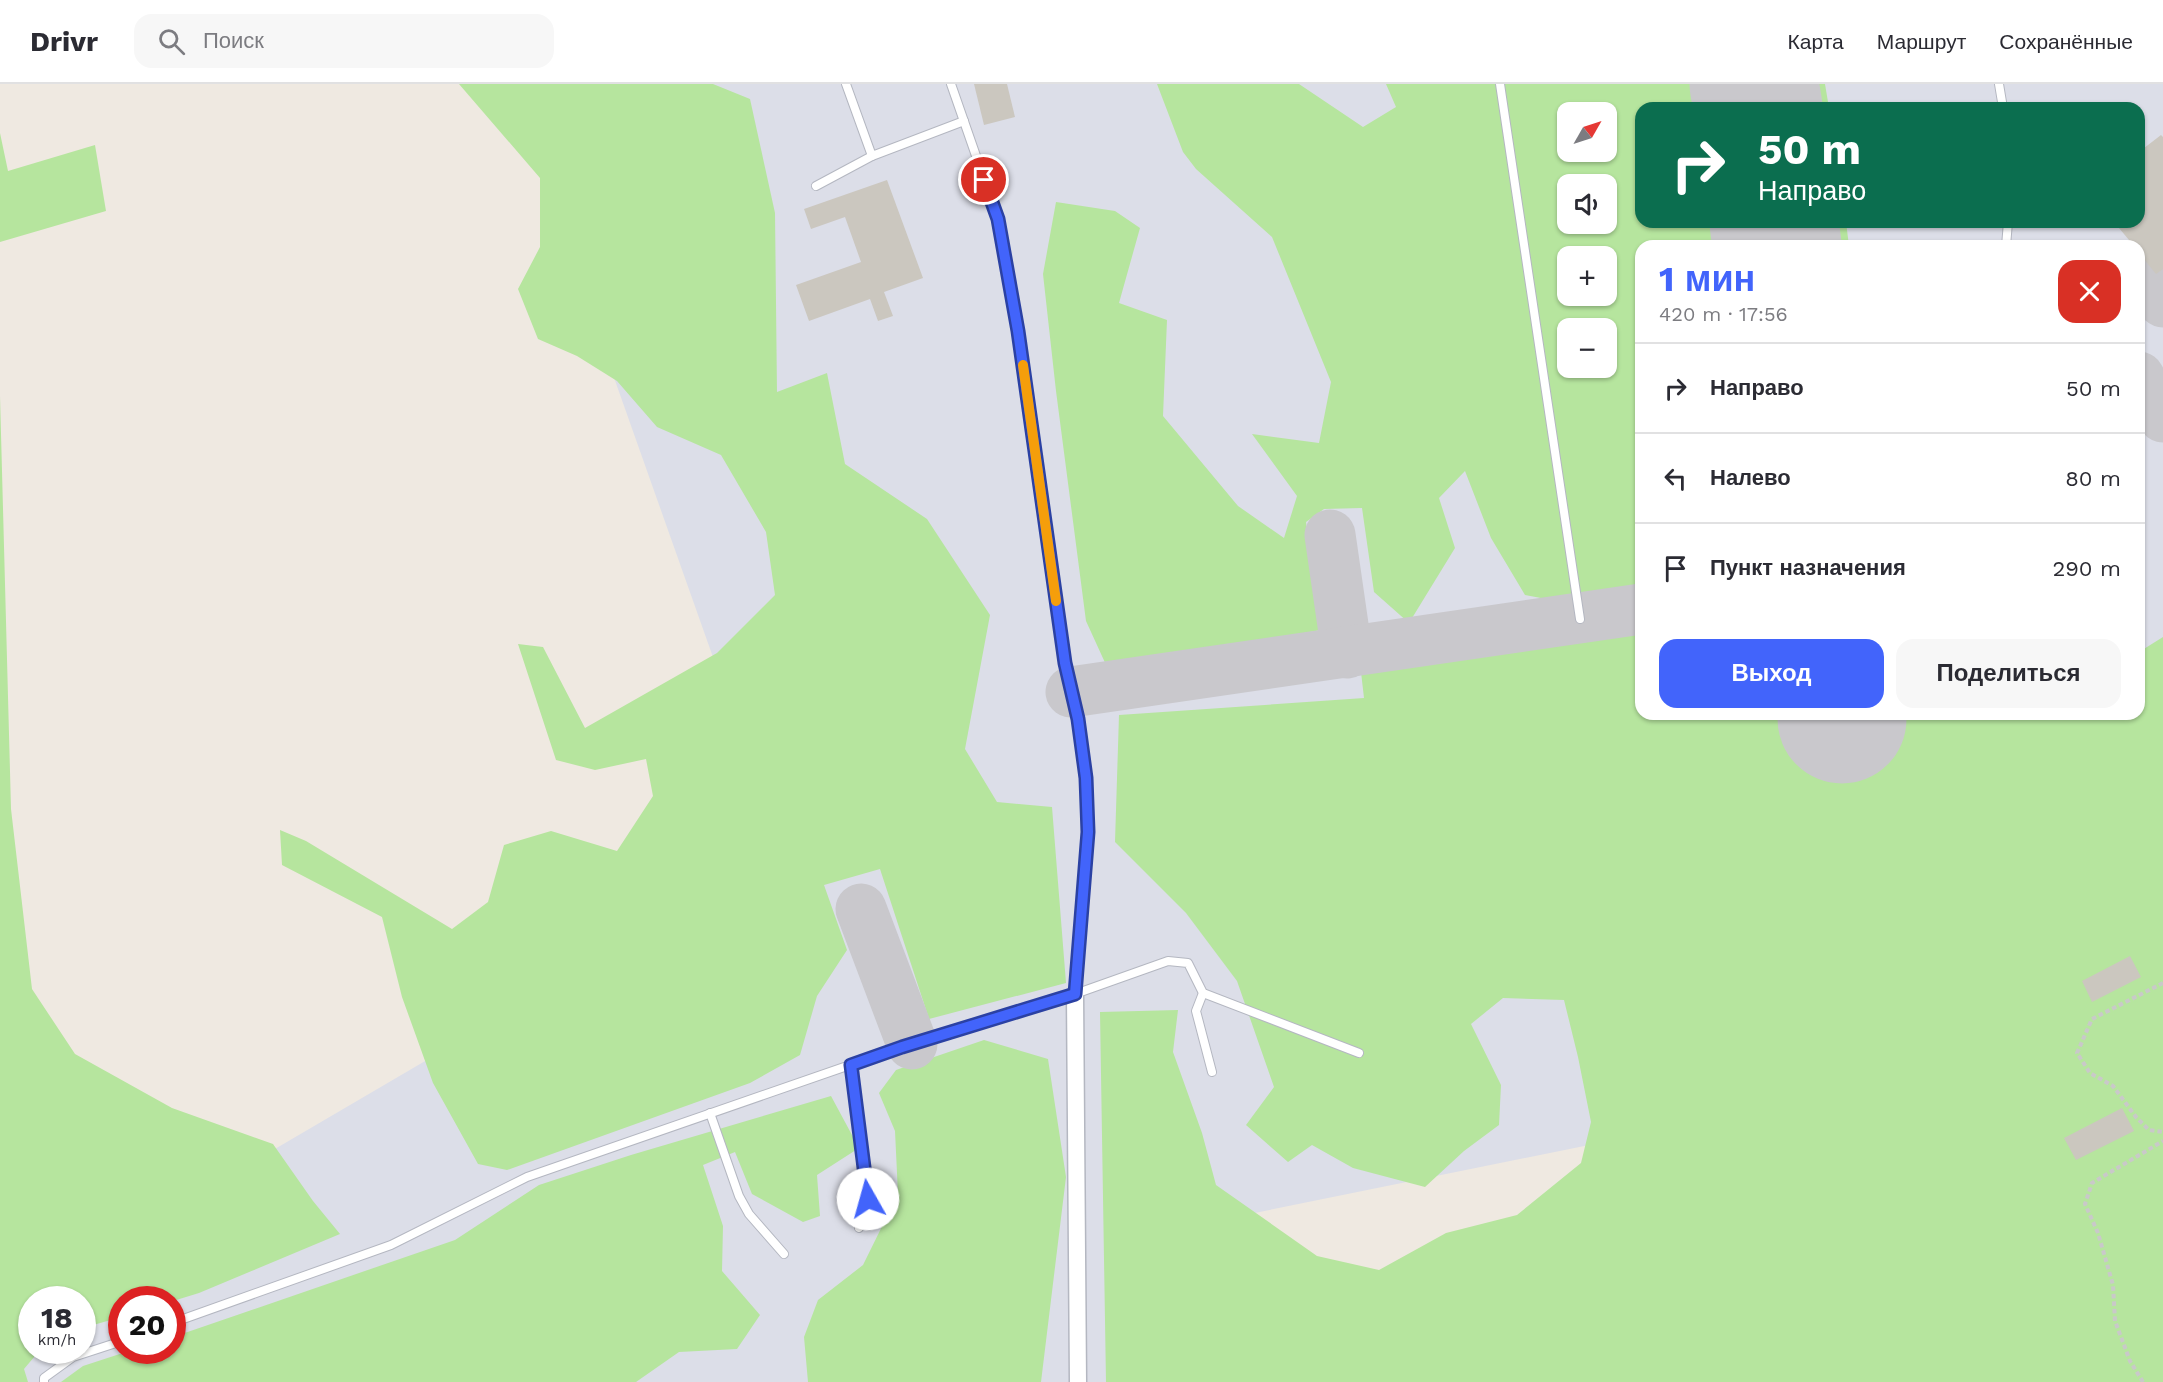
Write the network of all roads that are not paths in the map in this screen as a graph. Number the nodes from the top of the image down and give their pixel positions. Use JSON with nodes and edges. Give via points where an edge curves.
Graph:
{"nodes":[{"id":1,"x":846,"y":84,"type":"edge"},
{"id":2,"x":951,"y":84,"type":"edge"},
{"id":3,"x":1500,"y":84,"type":"edge"},
{"id":4,"x":1999,"y":84,"type":"edge"},
{"id":5,"x":2002,"y":102,"type":"edge"},
{"id":6,"x":964,"y":121,"type":"junction"},
{"id":7,"x":872,"y":156,"type":"junction"},
{"id":8,"x":816,"y":186,"type":"dead end"},
{"id":9,"x":1580,"y":619,"type":"dead end"},
{"id":10,"x":1203,"y":993,"type":"junction"},
{"id":11,"x":1075,"y":994,"type":"junction"},
{"id":12,"x":1359,"y":1053,"type":"dead end"},
{"id":13,"x":851,"y":1065,"type":"junction"},
{"id":14,"x":1212,"y":1072,"type":"dead end"},
{"id":15,"x":710,"y":1113,"type":"junction"},
{"id":16,"x":859,"y":1228,"type":"dead end"},
{"id":17,"x":784,"y":1254,"type":"dead end"},
{"id":18,"x":186,"y":1318,"type":"edge"},
{"id":19,"x":108,"y":1346,"type":"edge"},
{"id":20,"x":44,"y":1382,"type":"edge"},
{"id":21,"x":1078,"y":1382,"type":"edge"}],
"edges":[{"from":1,"to":7,"type":"lane"},
{"from":2,"to":6,"type":"lane"},
{"from":3,"to":9,"type":"lane"},
{"from":4,"to":5,"type":"lane"},
{"from":6,"to":7,"type":"lane"},
{"from":6,"to":11,"type":"lane","via":[[998,219],[1086,778],[1088,832]]},
{"from":7,"to":8,"type":"lane"},
{"from":10,"to":11,"type":"lane","via":[[1188,963],[1168,961]]},
{"from":10,"to":12,"type":"lane"},
{"from":10,"to":14,"type":"lane","via":[[1196,1011]]},
{"from":11,"to":13,"type":"lane"},
{"from":11,"to":21,"type":"street"},
{"from":13,"to":15,"type":"lane"},
{"from":13,"to":16,"type":"lane","via":[[868,1199]]},
{"from":15,"to":17,"type":"lane","via":[[749,1214]]},
{"from":15,"to":18,"type":"lane","via":[[527,1177],[391,1245]]},
{"from":19,"to":20,"type":"lane","via":[[73,1358],[44,1378]]}]}
